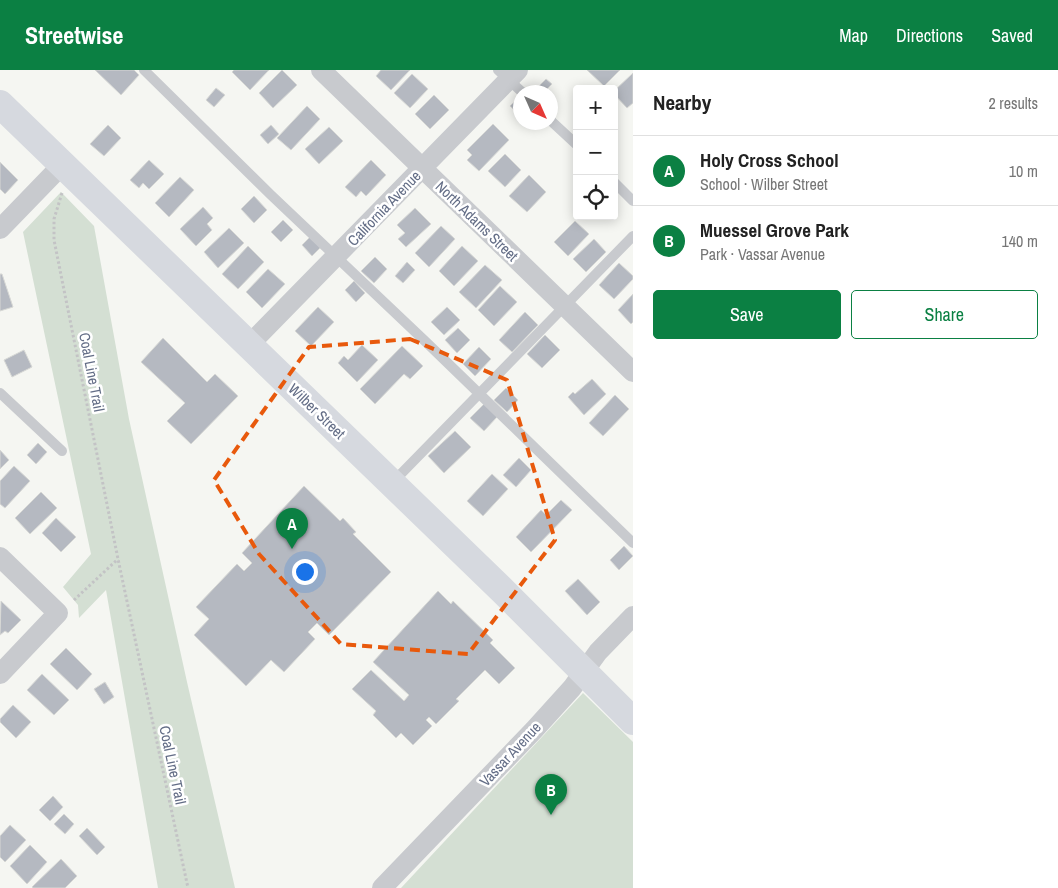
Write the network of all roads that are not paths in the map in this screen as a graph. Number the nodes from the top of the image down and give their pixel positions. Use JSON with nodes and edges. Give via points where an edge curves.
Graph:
{"nodes":[{"id":1,"x":144,"y":70,"type":"edge"},
{"id":2,"x":321,"y":70,"type":"edge"},
{"id":3,"x":512,"y":78,"type":"edge"},
{"id":4,"x":0,"y":104,"type":"edge"},
{"id":5,"x":558,"y":128,"type":"edge"},
{"id":6,"x":573,"y":142,"type":"edge"},
{"id":7,"x":423,"y":168,"type":"junction"},
{"id":8,"x":62,"y":178,"type":"junction"},
{"id":9,"x":618,"y":186,"type":"edge"},
{"id":10,"x":633,"y":201,"type":"edge"},
{"id":11,"x":0,"y":229,"type":"edge"},
{"id":12,"x":633,"y":236,"type":"edge"},
{"id":13,"x":336,"y":256,"type":"junction"},
{"id":14,"x":565,"y":306,"type":"junction"},
{"id":15,"x":249,"y":346,"type":"junction"},
{"id":16,"x":633,"y":372,"type":"edge"},
{"id":17,"x":0,"y":393,"type":"edge"},
{"id":18,"x":479,"y":394,"type":"junction"},
{"id":19,"x":62,"y":451,"type":"dead end"},
{"id":20,"x":392,"y":484,"type":"junction"},
{"id":21,"x":633,"y":543,"type":"edge"},
{"id":22,"x":0,"y":557,"type":"edge"},
{"id":23,"x":633,"y":616,"type":"edge"},
{"id":24,"x":583,"y":671,"type":"junction"},
{"id":25,"x":0,"y":674,"type":"edge"},
{"id":26,"x":633,"y":721,"type":"edge"},
{"id":27,"x":382,"y":888,"type":"edge"}],
"edges":[{"from":1,"to":13,"type":"lane"},
{"from":2,"to":7,"type":"street","name":"North Adams Street"},
{"from":3,"to":7,"type":"street","name":"California Avenue"},
{"from":4,"to":8,"type":"street","name":"Wilber Street"},
{"from":5,"to":6,"type":"lane"},
{"from":7,"to":13,"type":"street","name":"California Avenue"},
{"from":7,"to":14,"type":"street","name":"North Adams Street"},
{"from":8,"to":11,"type":"street"},
{"from":8,"to":15,"type":"street","name":"Wilber Street"},
{"from":9,"to":10,"type":"lane"},
{"from":12,"to":14,"type":"lane"},
{"from":13,"to":15,"type":"street","name":"California Avenue"},
{"from":13,"to":18,"type":"lane"},
{"from":14,"to":16,"type":"street","name":"North Adams Street"},
{"from":14,"to":18,"type":"lane"},
{"from":15,"to":20,"type":"street","name":"Wilber Street"},
{"from":17,"to":19,"type":"lane"},
{"from":18,"to":20,"type":"lane"},
{"from":18,"to":21,"type":"lane"},
{"from":20,"to":24,"type":"street","name":"Wilber Street"},
{"from":22,"to":25,"type":"street","via":[[58,613]]},
{"from":23,"to":24,"type":"street","name":"Vassar Avenue"},
{"from":24,"to":26,"type":"street","name":"Wilber Street"},
{"from":24,"to":27,"type":"street","name":"Vassar Avenue","via":[[534,730]]}]}
